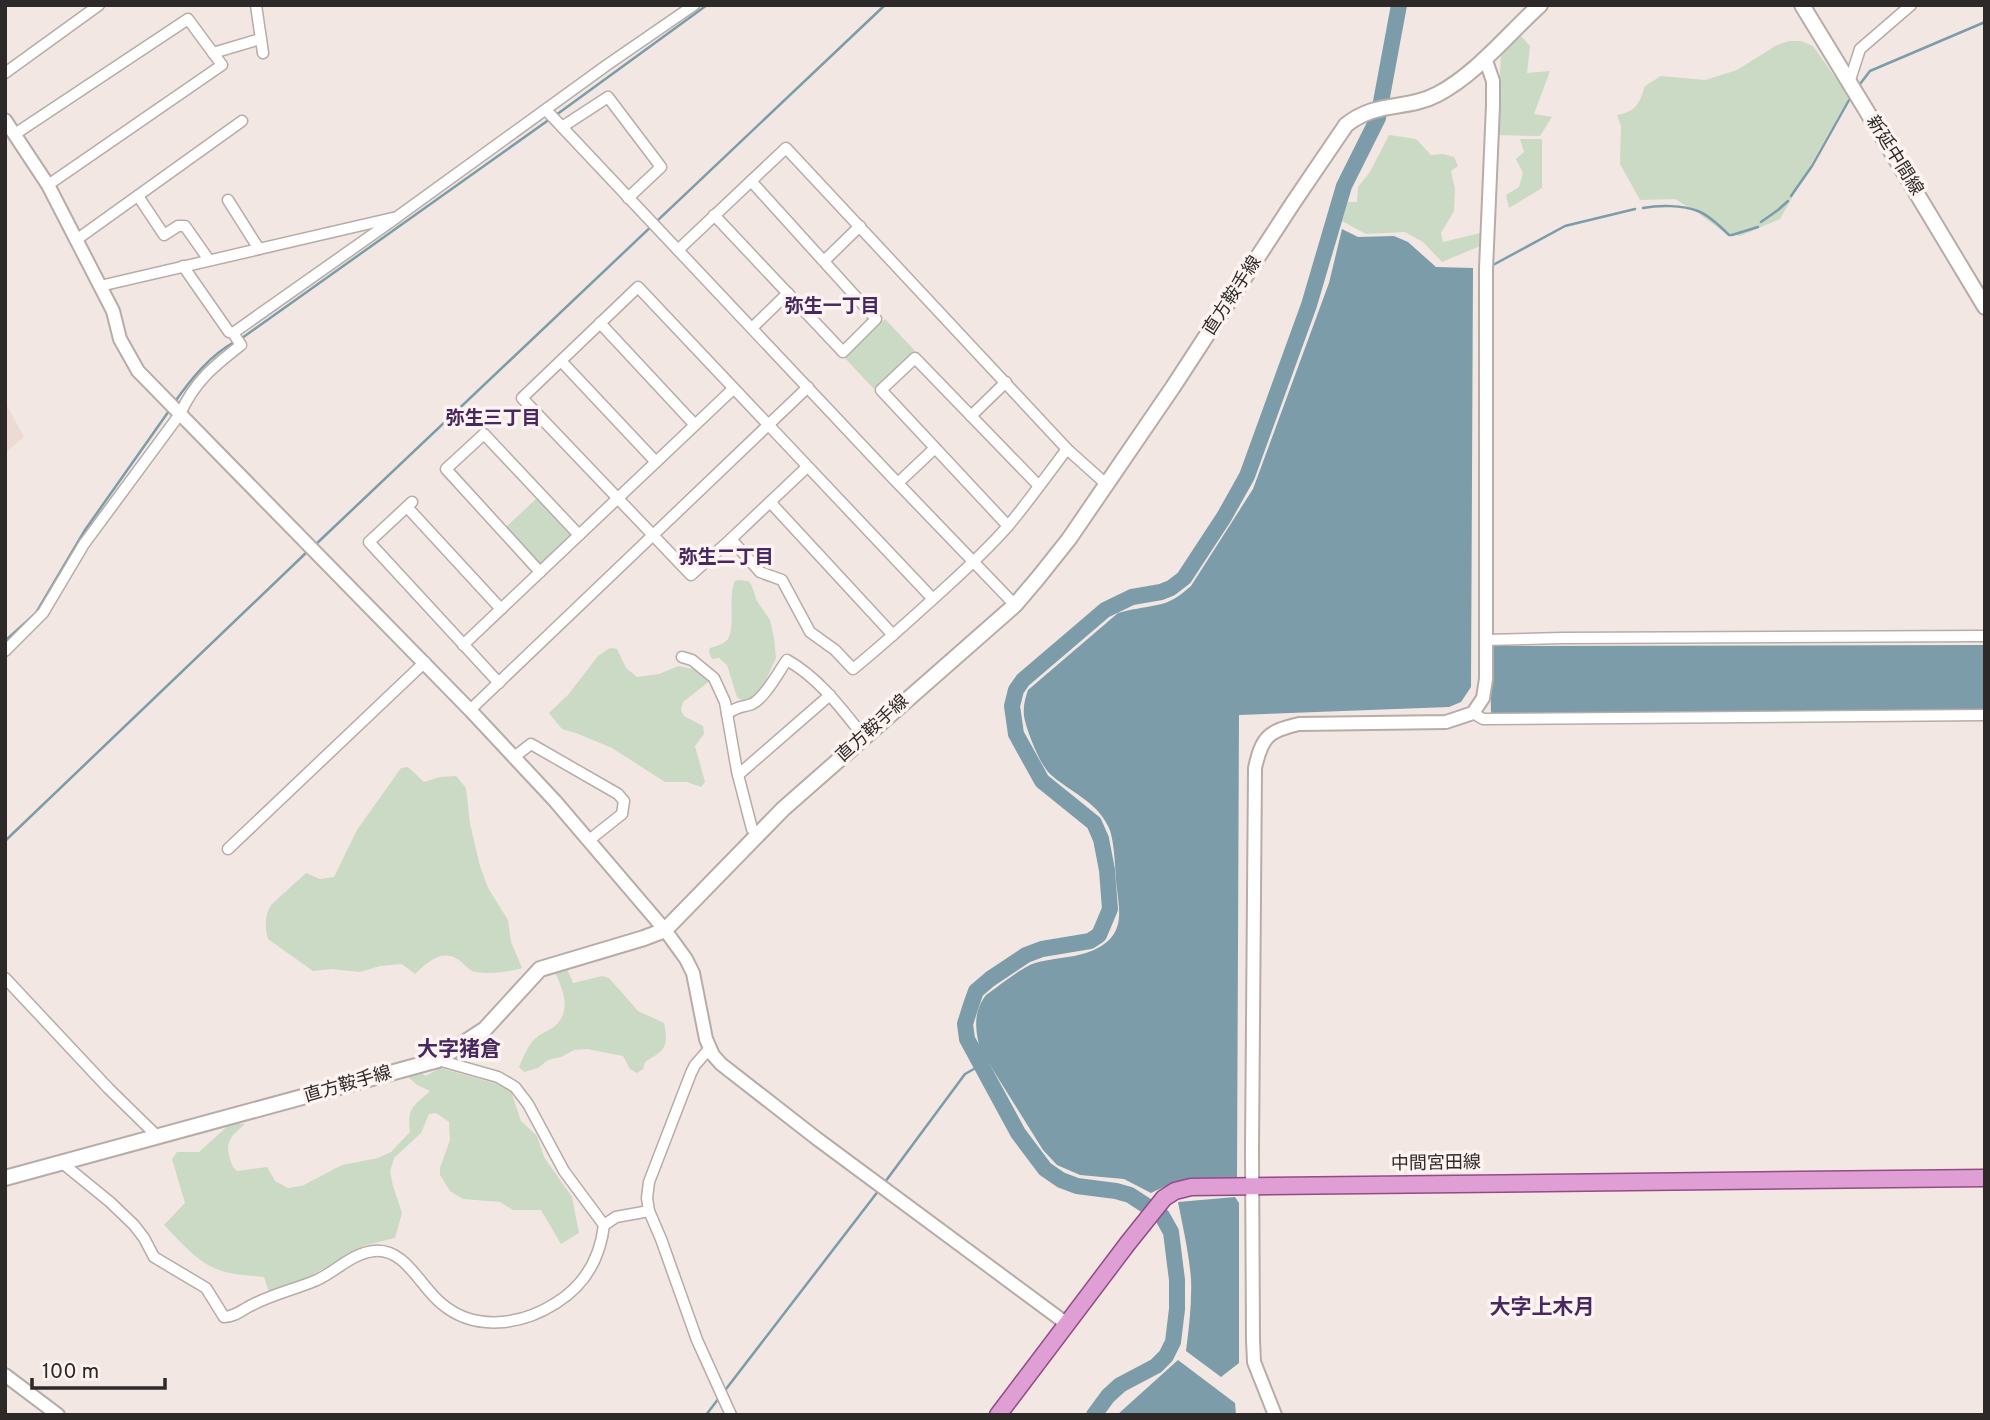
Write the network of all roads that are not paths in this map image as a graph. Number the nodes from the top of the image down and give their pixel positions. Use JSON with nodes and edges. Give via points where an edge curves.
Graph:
{"nodes":[{"id":1,"x":99,"y":5,"type":"edge"},
{"id":2,"x":256,"y":5,"type":"edge"},
{"id":3,"x":694,"y":5,"type":"edge"},
{"id":4,"x":1540,"y":5,"type":"edge"},
{"id":5,"x":1802,"y":5,"type":"edge"},
{"id":6,"x":1911,"y":5,"type":"edge"},
{"id":7,"x":260,"y":39,"type":"junction"},
{"id":8,"x":213,"y":53,"type":"junction"},
{"id":9,"x":263,"y":53,"type":"dead end"},
{"id":10,"x":1485,"y":58,"type":"junction"},
{"id":11,"x":5,"y":72,"type":"edge"},
{"id":12,"x":1849,"y":83,"type":"junction"},
{"id":13,"x":546,"y":110,"type":"junction"},
{"id":14,"x":5,"y":120,"type":"edge"},
{"id":15,"x":242,"y":121,"type":"dead end"},
{"id":16,"x":562,"y":127,"type":"junction"},
{"id":17,"x":10,"y":137,"type":"edge"},
{"id":18,"x":751,"y":181,"type":"junction"},
{"id":19,"x":48,"y":185,"type":"junction"},
{"id":20,"x":138,"y":196,"type":"junction"},
{"id":21,"x":628,"y":198,"type":"junction"},
{"id":22,"x":228,"y":200,"type":"dead end"},
{"id":23,"x":714,"y":215,"type":"junction"},
{"id":24,"x":397,"y":217,"type":"junction"},
{"id":25,"x":860,"y":226,"type":"junction"},
{"id":26,"x":76,"y":240,"type":"junction"},
{"id":27,"x":259,"y":249,"type":"junction"},
{"id":28,"x":678,"y":250,"type":"junction"},
{"id":29,"x":209,"y":260,"type":"junction"},
{"id":30,"x":824,"y":261,"type":"junction"},
{"id":31,"x":183,"y":266,"type":"junction"},
{"id":32,"x":100,"y":286,"type":"junction"},
{"id":33,"x":788,"y":293,"type":"junction"},
{"id":34,"x":1985,"y":307,"type":"edge"},
{"id":35,"x":600,"y":323,"type":"junction"},
{"id":36,"x":752,"y":328,"type":"junction"},
{"id":37,"x":233,"y":333,"type":"junction"},
{"id":38,"x":561,"y":361,"type":"junction"},
{"id":39,"x":1006,"y":382,"type":"junction"},
{"id":40,"x":808,"y":387,"type":"junction"},
{"id":41,"x":733,"y":389,"type":"junction"},
{"id":42,"x":180,"y":414,"type":"junction"},
{"id":43,"x":971,"y":416,"type":"junction"},
{"id":44,"x":695,"y":425,"type":"junction"},
{"id":45,"x":768,"y":426,"type":"junction"},
{"id":46,"x":935,"y":448,"type":"junction"},
{"id":47,"x":1067,"y":449,"type":"junction"},
{"id":48,"x":656,"y":462,"type":"junction"},
{"id":49,"x":807,"y":467,"type":"junction"},
{"id":50,"x":898,"y":483,"type":"junction"},
{"id":51,"x":1106,"y":484,"type":"junction"},
{"id":52,"x":1038,"y":486,"type":"junction"},
{"id":53,"x":618,"y":498,"type":"junction"},
{"id":54,"x":770,"y":502,"type":"junction"},
{"id":55,"x":1008,"y":526,"type":"junction"},
{"id":56,"x":579,"y":535,"type":"junction"},
{"id":57,"x":654,"y":536,"type":"junction"},
{"id":58,"x":731,"y":539,"type":"junction"},
{"id":59,"x":974,"y":562,"type":"junction"},
{"id":60,"x":540,"y":572,"type":"junction"},
{"id":61,"x":933,"y":599,"type":"junction"},
{"id":62,"x":1015,"y":605,"type":"junction"},
{"id":63,"x":501,"y":609,"type":"junction"},
{"id":64,"x":893,"y":635,"type":"junction"},
{"id":65,"x":1985,"y":636,"type":"edge"},
{"id":66,"x":1486,"y":640,"type":"junction"},
{"id":67,"x":463,"y":645,"type":"junction"},
{"id":68,"x":5,"y":652,"type":"edge"},
{"id":69,"x":682,"y":657,"type":"dead end"},
{"id":70,"x":425,"y":662,"type":"junction"},
{"id":71,"x":499,"y":683,"type":"junction"},
{"id":72,"x":830,"y":695,"type":"junction"},
{"id":73,"x":470,"y":710,"type":"junction"},
{"id":74,"x":1473,"y":713,"type":"junction"},
{"id":75,"x":727,"y":714,"type":"junction"},
{"id":76,"x":1985,"y":715,"type":"edge"},
{"id":77,"x":864,"y":737,"type":"junction"},
{"id":78,"x":514,"y":757,"type":"junction"},
{"id":79,"x":738,"y":775,"type":"junction"},
{"id":80,"x":759,"y":834,"type":"junction"},
{"id":81,"x":588,"y":841,"type":"junction"},
{"id":82,"x":228,"y":849,"type":"dead end"},
{"id":83,"x":665,"y":930,"type":"junction"},
{"id":84,"x":5,"y":978,"type":"edge"},
{"id":85,"x":710,"y":1048,"type":"junction"},
{"id":86,"x":438,"y":1060,"type":"junction"},
{"id":87,"x":156,"y":1138,"type":"junction"},
{"id":88,"x":61,"y":1162,"type":"junction"},
{"id":89,"x":5,"y":1178,"type":"edge"},
{"id":90,"x":1985,"y":1178,"type":"edge"},
{"id":91,"x":1252,"y":1185,"type":"junction"},
{"id":92,"x":649,"y":1211,"type":"junction"},
{"id":93,"x":604,"y":1225,"type":"junction"},
{"id":94,"x":1067,"y":1324,"type":"junction"},
{"id":95,"x":5,"y":1375,"type":"edge"},
{"id":96,"x":58,"y":1415,"type":"edge"},
{"id":97,"x":731,"y":1415,"type":"edge"},
{"id":98,"x":998,"y":1415,"type":"edge"},
{"id":99,"x":1275,"y":1415,"type":"edge"}],
"edges":[{"from":1,"to":11,"type":"street"},
{"from":2,"to":7,"type":"street"},
{"from":3,"to":13,"type":"street"},
{"from":4,"to":10,"type":"main road","name":"直方鞍手線"},
{"from":5,"to":12,"type":"main road","name":"新延中間線"},
{"from":6,"to":12,"type":"street","via":[[1860,49]]},
{"from":7,"to":8,"type":"street"},
{"from":7,"to":9,"type":"street"},
{"from":8,"to":17,"type":"street","via":[[188,19]]},
{"from":8,"to":19,"type":"street","via":[[222,65]]},
{"from":10,"to":51,"type":"main road","name":"直方鞍手線","via":[[1435,96],[1372,109],[1346,125]]},
{"from":10,"to":66,"type":"street","via":[[1493,81],[1486,269]]},
{"from":12,"to":34,"type":"main road","name":"新延中間線"},
{"from":13,"to":16,"type":"street"},
{"from":13,"to":24,"type":"street"},
{"from":14,"to":17,"type":"street"},
{"from":15,"to":20,"type":"street"},
{"from":16,"to":21,"type":"street"},
{"from":16,"to":21,"type":"street","via":[[608,96],[661,167]]},
{"from":17,"to":19,"type":"street"},
{"from":18,"to":23,"type":"street"},
{"from":18,"to":25,"type":"street","via":[[786,149]]},
{"from":18,"to":30,"type":"street"},
{"from":19,"to":26,"type":"street"},
{"from":20,"to":26,"type":"street"},
{"from":20,"to":29,"type":"street","via":[[164,235],[184,226]]},
{"from":21,"to":28,"type":"street"},
{"from":22,"to":27,"type":"street"},
{"from":23,"to":28,"type":"street"},
{"from":23,"to":33,"type":"street"},
{"from":24,"to":27,"type":"street"},
{"from":24,"to":37,"type":"street"},
{"from":25,"to":30,"type":"street"},
{"from":25,"to":39,"type":"street"},
{"from":26,"to":32,"type":"street"},
{"from":27,"to":29,"type":"street"},
{"from":28,"to":36,"type":"street"},
{"from":29,"to":31,"type":"street"},
{"from":30,"to":33,"type":"street","via":[[876,319],[843,352]]},
{"from":31,"to":32,"type":"street"},
{"from":31,"to":37,"type":"street"},
{"from":32,"to":42,"type":"street","via":[[138,371]]},
{"from":33,"to":36,"type":"street"},
{"from":35,"to":38,"type":"street"},
{"from":35,"to":41,"type":"street","via":[[638,287]]},
{"from":35,"to":44,"type":"street"},
{"from":36,"to":40,"type":"street"},
{"from":37,"to":42,"type":"street","via":[[242,345],[207,372]]},
{"from":38,"to":48,"type":"street"},
{"from":38,"to":53,"type":"street","via":[[522,398]]},
{"from":39,"to":43,"type":"street"},
{"from":39,"to":47,"type":"street"},
{"from":40,"to":45,"type":"street"},
{"from":40,"to":50,"type":"street"},
{"from":41,"to":44,"type":"street"},
{"from":41,"to":45,"type":"street"},
{"from":42,"to":68,"type":"street","via":[[84,544],[43,613]]},
{"from":42,"to":70,"type":"street"},
{"from":43,"to":46,"type":"street","via":[[915,358],[881,390]]},
{"from":43,"to":52,"type":"street"},
{"from":44,"to":48,"type":"street"},
{"from":45,"to":49,"type":"street"},
{"from":45,"to":57,"type":"street"},
{"from":46,"to":50,"type":"street"},
{"from":46,"to":55,"type":"street"},
{"from":47,"to":51,"type":"street"},
{"from":47,"to":52,"type":"street"},
{"from":48,"to":53,"type":"street"},
{"from":49,"to":54,"type":"street"},
{"from":49,"to":61,"type":"street"},
{"from":50,"to":59,"type":"street"},
{"from":51,"to":62,"type":"main road","name":"直方鞍手線"},
{"from":52,"to":55,"type":"street"},
{"from":53,"to":56,"type":"street"},
{"from":53,"to":57,"type":"street"},
{"from":54,"to":58,"type":"street"},
{"from":54,"to":64,"type":"street"},
{"from":55,"to":59,"type":"street"},
{"from":56,"to":60,"type":"street"},
{"from":56,"to":60,"type":"street","via":[[484,433],[446,469]]},
{"from":57,"to":58,"type":"street","via":[[691,575]]},
{"from":57,"to":71,"type":"street"},
{"from":58,"to":64,"type":"street","via":[[760,572],[782,580],[810,632],[853,668]]},
{"from":59,"to":61,"type":"street"},
{"from":59,"to":62,"type":"street"},
{"from":60,"to":63,"type":"street"},
{"from":61,"to":64,"type":"street"},
{"from":62,"to":77,"type":"main road","name":"直方鞍手線"},
{"from":63,"to":67,"type":"street"},
{"from":63,"to":67,"type":"street","via":[[409,505],[369,542]]},
{"from":65,"to":66,"type":"street"},
{"from":66,"to":74,"type":"street","via":[[1483,698]]},
{"from":67,"to":71,"type":"street"},
{"from":69,"to":75,"type":"street","via":[[713,678]]},
{"from":70,"to":73,"type":"street"},
{"from":70,"to":82,"type":"street"},
{"from":71,"to":73,"type":"street"},
{"from":72,"to":75,"type":"street","via":[[787,660],[761,697]]},
{"from":72,"to":77,"type":"street"},
{"from":72,"to":79,"type":"street"},
{"from":73,"to":78,"type":"street"},
{"from":74,"to":76,"type":"street","via":[[1483,719]]},
{"from":74,"to":91,"type":"street","via":[[1446,722],[1299,724],[1267,736],[1259,750],[1255,768]]},
{"from":75,"to":79,"type":"street"},
{"from":77,"to":80,"type":"main road","name":"直方鞍手線"},
{"from":78,"to":81,"type":"street"},
{"from":78,"to":81,"type":"street","via":[[531,744],[618,794],[624,801],[622,814]]},
{"from":79,"to":80,"type":"street","via":[[752,829]]},
{"from":80,"to":83,"type":"main road","name":"直方鞍手線"},
{"from":81,"to":83,"type":"street"},
{"from":83,"to":85,"type":"street","via":[[693,974]]},
{"from":83,"to":86,"type":"main road","name":"直方鞍手線","via":[[540,969],[485,1029]]},
{"from":84,"to":87,"type":"street"},
{"from":85,"to":92,"type":"street","via":[[691,1073],[649,1182]]},
{"from":85,"to":94,"type":"street","via":[[720,1064]]},
{"from":86,"to":87,"type":"main road","name":"直方鞍手線"},
{"from":86,"to":93,"type":"street","via":[[498,1077],[515,1087],[564,1171]]},
{"from":87,"to":88,"type":"main road","name":"直方鞍手線"},
{"from":88,"to":89,"type":"main road","name":"直方鞍手線"},
{"from":88,"to":93,"type":"street","via":[[134,1225],[154,1257],[206,1287],[224,1317],[375,1251],[401,1259],[444,1306],[478,1321],[507,1323],[542,1312],[570,1295],[596,1259]]},
{"from":90,"to":91,"type":"main road","name":"中間宮田線"},
{"from":91,"to":94,"type":"main road","name":"中間宮田線","via":[[1191,1187],[1164,1198]]},
{"from":91,"to":99,"type":"street","via":[[1254,1362]]},
{"from":92,"to":93,"type":"street","via":[[616,1217]]},
{"from":92,"to":97,"type":"street","via":[[697,1340]]},
{"from":94,"to":98,"type":"main road","name":"中間宮田線"},
{"from":95,"to":96,"type":"street"}]}
